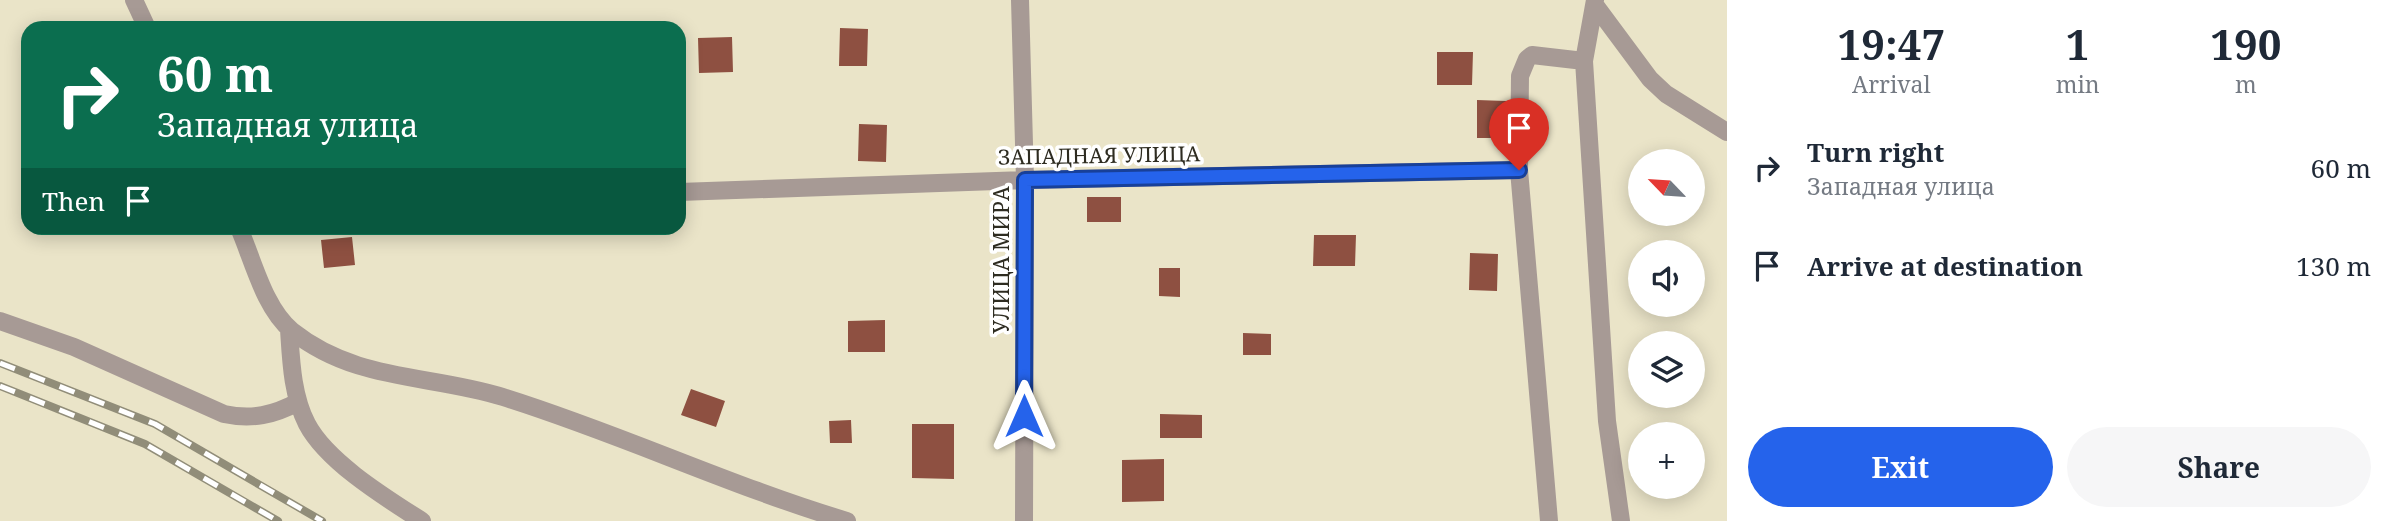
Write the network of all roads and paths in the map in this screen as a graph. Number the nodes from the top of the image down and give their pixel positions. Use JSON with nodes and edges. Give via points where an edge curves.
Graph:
{"nodes":[{"id":1,"x":134,"y":0,"type":"edge"},
{"id":2,"x":1020,"y":0,"type":"edge"},
{"id":3,"x":1595,"y":3,"type":"edge"},
{"id":4,"x":144,"y":21,"type":"edge"},
{"id":5,"x":1584,"y":61,"type":"junction"},
{"id":6,"x":1727,"y":132,"type":"edge"},
{"id":7,"x":1519,"y":170,"type":"junction"},
{"id":8,"x":1025,"y":180,"type":"junction"},
{"id":9,"x":686,"y":192,"type":"edge"},
{"id":10,"x":242,"y":235,"type":"edge"},
{"id":11,"x":0,"y":321,"type":"edge"},
{"id":12,"x":289,"y":329,"type":"junction"},
{"id":13,"x":298,"y":402,"type":"junction"},
{"id":14,"x":830,"y":518,"type":"edge"},
{"id":15,"x":422,"y":521,"type":"edge"},
{"id":16,"x":848,"y":521,"type":"edge"},
{"id":17,"x":1024,"y":521,"type":"edge"},
{"id":18,"x":1549,"y":521,"type":"edge"},
{"id":19,"x":1621,"y":521,"type":"edge"}],
"edges":[{"from":1,"to":4,"type":"street"},
{"from":2,"to":8,"type":"street","name":"УЛИЦА МИРА"},
{"from":3,"to":5,"type":"street"},
{"from":3,"to":6,"type":"street","via":[[1650,79]]},
{"from":5,"to":7,"type":"street","via":[[1532,55],[1522,66]]},
{"from":5,"to":19,"type":"street","via":[[1607,421]]},
{"from":7,"to":8,"type":"street","name":"ЗАПАДНАЯ УЛИЦА"},
{"from":7,"to":18,"type":"street"},
{"from":8,"to":9,"type":"street","name":"ЗАПАДНАЯ УЛИЦА"},
{"from":8,"to":17,"type":"street","name":"УЛИЦА МИРА"},
{"from":10,"to":12,"type":"street","via":[[267,295]]},
{"from":11,"to":13,"type":"street","via":[[74,347],[224,414],[265,416]]},
{"from":12,"to":13,"type":"street"},
{"from":12,"to":14,"type":"street","via":[[343,360],[392,376],[501,396]]},
{"from":13,"to":15,"type":"street","via":[[308,426],[352,474]]},
{"from":14,"to":16,"type":"street"}]}
